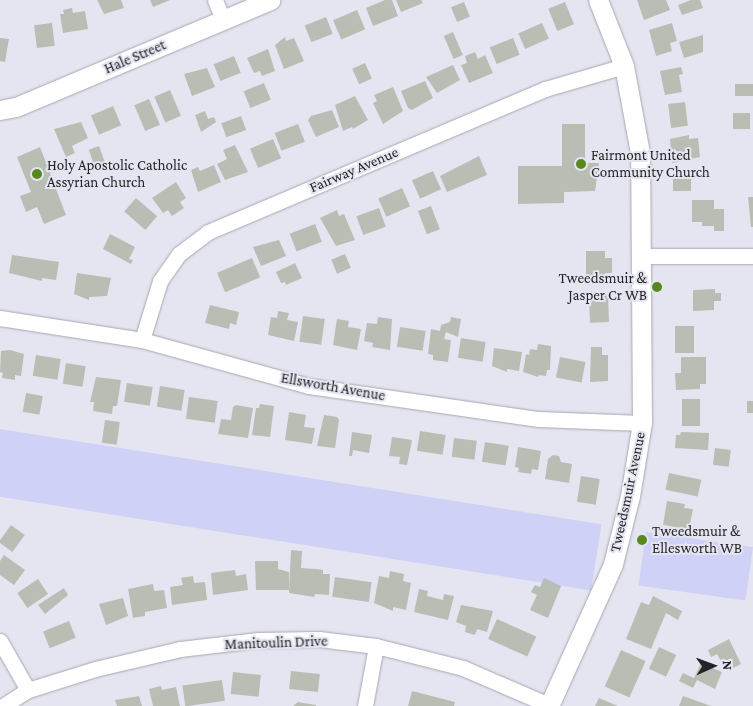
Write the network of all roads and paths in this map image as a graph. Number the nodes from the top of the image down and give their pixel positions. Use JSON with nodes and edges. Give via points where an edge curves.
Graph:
{"nodes":[{"id":1,"x":215,"y":0,"type":"edge"},
{"id":2,"x":270,"y":0,"type":"edge"},
{"id":3,"x":598,"y":0,"type":"edge"},
{"id":4,"x":224,"y":20,"type":"junction"},
{"id":5,"x":624,"y":66,"type":"junction"},
{"id":6,"x":0,"y":110,"type":"edge"},
{"id":7,"x":640,"y":256,"type":"junction"},
{"id":8,"x":753,"y":256,"type":"edge"},
{"id":9,"x":0,"y":318,"type":"edge"},
{"id":10,"x":142,"y":340,"type":"junction"},
{"id":11,"x":642,"y":423,"type":"junction"},
{"id":12,"x":0,"y":641,"type":"edge"},
{"id":13,"x":376,"y":646,"type":"junction"},
{"id":14,"x":28,"y":690,"type":"junction"},
{"id":15,"x":3,"y":706,"type":"edge"},
{"id":16,"x":365,"y":706,"type":"edge"},
{"id":17,"x":549,"y":706,"type":"edge"}],
"edges":[{"from":1,"to":4,"type":"street"},
{"from":2,"to":4,"type":"street","name":"Hale Street"},
{"from":3,"to":5,"type":"street","name":"Tweedsmuir Avenue"},
{"from":4,"to":6,"type":"street","name":"Hale Street","via":[[16,107]]},
{"from":5,"to":7,"type":"street","name":"Tweedsmuir Avenue","via":[[640,153]]},
{"from":5,"to":10,"type":"street","name":"Fairway Avenue","via":[[545,89],[208,232],[179,254],[160,281]]},
{"from":7,"to":8,"type":"street"},
{"from":7,"to":11,"type":"street","name":"Tweedsmuir Avenue"},
{"from":9,"to":10,"type":"street","name":"Ellsworth Avenue"},
{"from":10,"to":11,"type":"street","name":"Ellsworth Avenue","via":[[309,386],[539,419]]},
{"from":11,"to":17,"type":"street","name":"Tweedsmuir Avenue","via":[[630,496],[613,564]]},
{"from":12,"to":14,"type":"street"},
{"from":13,"to":14,"type":"street","name":"Manitoulin Drive","via":[[320,638],[258,640],[180,649],[95,668]]},
{"from":13,"to":16,"type":"street"},
{"from":13,"to":17,"type":"street","name":"Manitoulin Drive","via":[[463,668]]},
{"from":14,"to":15,"type":"street","name":"Manitoulin Drive"}]}
